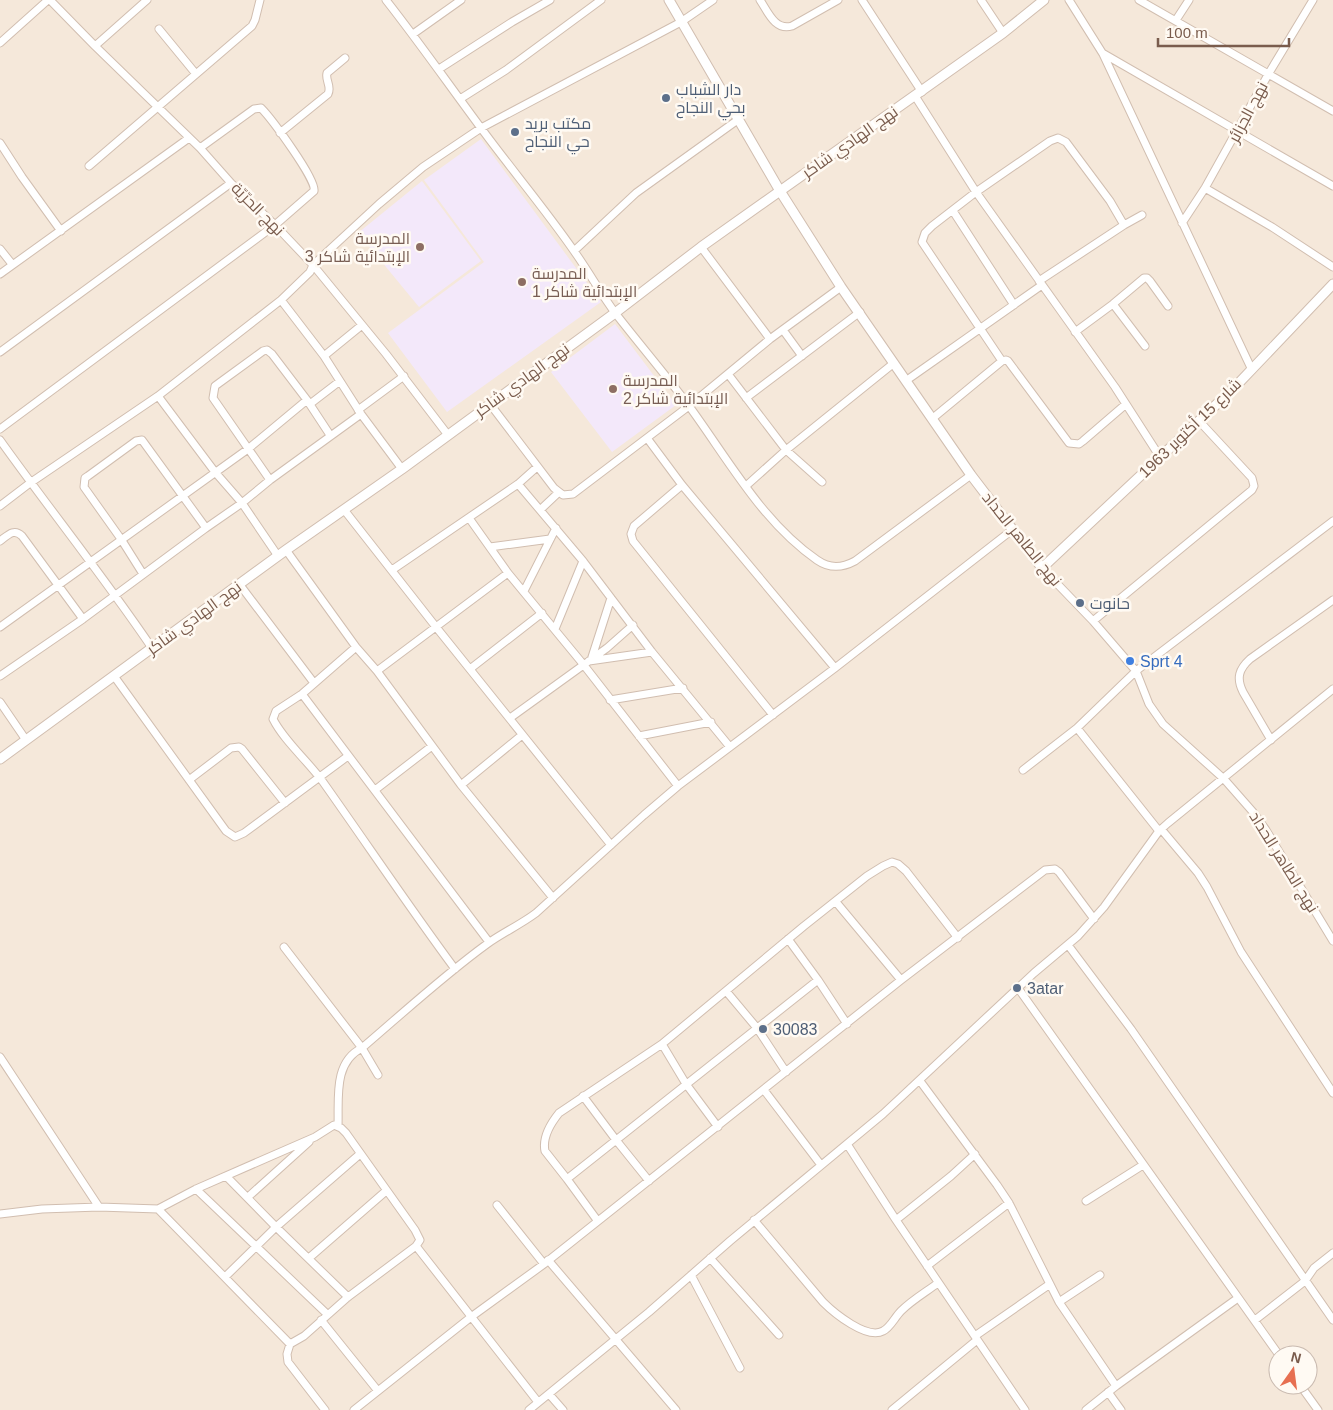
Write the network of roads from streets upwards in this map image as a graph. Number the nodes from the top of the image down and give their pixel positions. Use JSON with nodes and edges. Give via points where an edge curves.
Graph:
{"nodes":[{"id":1,"x":49,"y":0,"type":"edge"},
{"id":2,"x":147,"y":0,"type":"edge"},
{"id":3,"x":260,"y":0,"type":"edge"},
{"id":4,"x":386,"y":0,"type":"edge"},
{"id":5,"x":461,"y":0,"type":"edge"},
{"id":6,"x":550,"y":0,"type":"edge"},
{"id":7,"x":601,"y":0,"type":"edge"},
{"id":8,"x":668,"y":0,"type":"edge"},
{"id":9,"x":713,"y":0,"type":"edge"},
{"id":10,"x":760,"y":0,"type":"edge"},
{"id":11,"x":838,"y":0,"type":"edge"},
{"id":12,"x":862,"y":0,"type":"edge"},
{"id":13,"x":980,"y":0,"type":"edge"},
{"id":14,"x":1044,"y":0,"type":"edge"},
{"id":15,"x":1069,"y":0,"type":"edge"},
{"id":16,"x":1139,"y":0,"type":"edge"},
{"id":17,"x":1189,"y":0,"type":"edge"},
{"id":18,"x":1313,"y":0,"type":"edge"},
{"id":19,"x":1176,"y":20,"type":"junction"},
{"id":20,"x":681,"y":22,"type":"junction"},
{"id":21,"x":158,"y":29,"type":"dead end"},
{"id":22,"x":1003,"y":33,"type":"junction"},
{"id":23,"x":413,"y":34,"type":"junction"},
{"id":24,"x":0,"y":43,"type":"edge"},
{"id":25,"x":94,"y":46,"type":"junction"},
{"id":26,"x":1103,"y":54,"type":"junction"},
{"id":27,"x":345,"y":58,"type":"dead end"},
{"id":28,"x":440,"y":69,"type":"junction"},
{"id":29,"x":1269,"y":73,"type":"junction"},
{"id":30,"x":196,"y":74,"type":"junction"},
{"id":31,"x":918,"y":94,"type":"junction"},
{"id":32,"x":460,"y":99,"type":"junction"},
{"id":33,"x":159,"y":107,"type":"junction"},
{"id":34,"x":1333,"y":111,"type":"edge"},
{"id":35,"x":739,"y":119,"type":"junction"},
{"id":36,"x":481,"y":128,"type":"junction"},
{"id":37,"x":1238,"y":132,"type":"junction"},
{"id":38,"x":280,"y":133,"type":"junction"},
{"id":39,"x":189,"y":138,"type":"junction"},
{"id":40,"x":0,"y":143,"type":"edge"},
{"id":41,"x":200,"y":148,"type":"junction"},
{"id":42,"x":89,"y":166,"type":"dead end"},
{"id":43,"x":231,"y":183,"type":"junction"},
{"id":44,"x":1333,"y":186,"type":"edge"},
{"id":45,"x":1205,"y":188,"type":"junction"},
{"id":46,"x":780,"y":191,"type":"junction"},
{"id":47,"x":976,"y":192,"type":"junction"},
{"id":48,"x":953,"y":211,"type":"junction"},
{"id":49,"x":1142,"y":215,"type":"dead end"},
{"id":50,"x":1182,"y":223,"type":"junction"},
{"id":51,"x":275,"y":225,"type":"junction"},
{"id":52,"x":1124,"y":225,"type":"junction"},
{"id":53,"x":62,"y":231,"type":"junction"},
{"id":54,"x":701,"y":247,"type":"junction"},
{"id":55,"x":0,"y":249,"type":"edge"},
{"id":56,"x":574,"y":251,"type":"junction"},
{"id":57,"x":12,"y":264,"type":"junction"},
{"id":58,"x":313,"y":265,"type":"junction"},
{"id":59,"x":1333,"y":267,"type":"edge"},
{"id":60,"x":0,"y":274,"type":"edge"},
{"id":61,"x":1041,"y":283,"type":"junction"},
{"id":62,"x":1333,"y":284,"type":"edge"},
{"id":63,"x":842,"y":287,"type":"junction"},
{"id":64,"x":281,"y":300,"type":"junction"},
{"id":65,"x":1113,"y":304,"type":"junction"},
{"id":66,"x":1014,"y":305,"type":"junction"},
{"id":67,"x":1168,"y":306,"type":"dead end"},
{"id":68,"x":860,"y":312,"type":"junction"},
{"id":69,"x":615,"y":313,"type":"junction"},
{"id":70,"x":362,"y":325,"type":"junction"},
{"id":71,"x":982,"y":329,"type":"junction"},
{"id":72,"x":783,"y":330,"type":"junction"},
{"id":73,"x":1075,"y":332,"type":"junction"},
{"id":74,"x":770,"y":339,"type":"junction"},
{"id":75,"x":1145,"y":346,"type":"dead end"},
{"id":76,"x":0,"y":352,"type":"edge"},
{"id":77,"x":324,"y":356,"type":"junction"},
{"id":78,"x":802,"y":356,"type":"junction"},
{"id":79,"x":1002,"y":361,"type":"junction"},
{"id":80,"x":894,"y":363,"type":"junction"},
{"id":81,"x":1252,"y":370,"type":"junction"},
{"id":82,"x":728,"y":374,"type":"junction"},
{"id":83,"x":404,"y":376,"type":"junction"},
{"id":84,"x":907,"y":380,"type":"junction"},
{"id":85,"x":340,"y":382,"type":"junction"},
{"id":86,"x":158,"y":396,"type":"junction"},
{"id":87,"x":746,"y":398,"type":"junction"},
{"id":88,"x":308,"y":402,"type":"junction"},
{"id":89,"x":490,"y":404,"type":"junction"},
{"id":90,"x":1126,"y":404,"type":"junction"},
{"id":91,"x":689,"y":406,"type":"junction"},
{"id":92,"x":359,"y":412,"type":"junction"},
{"id":93,"x":933,"y":418,"type":"junction"},
{"id":94,"x":1200,"y":422,"type":"junction"},
{"id":95,"x":0,"y":429,"type":"edge"},
{"id":96,"x":330,"y":435,"type":"junction"},
{"id":97,"x":448,"y":435,"type":"junction"},
{"id":98,"x":647,"y":438,"type":"junction"},
{"id":99,"x":0,"y":440,"type":"edge"},
{"id":100,"x":248,"y":449,"type":"junction"},
{"id":101,"x":786,"y":450,"type":"junction"},
{"id":102,"x":1160,"y":457,"type":"junction"},
{"id":103,"x":537,"y":467,"type":"junction"},
{"id":104,"x":402,"y":470,"type":"junction"},
{"id":105,"x":215,"y":472,"type":"junction"},
{"id":106,"x":971,"y":475,"type":"junction"},
{"id":107,"x":270,"y":480,"type":"junction"},
{"id":108,"x":822,"y":482,"type":"dead end"},
{"id":109,"x":30,"y":483,"type":"junction"},
{"id":110,"x":518,"y":484,"type":"junction"},
{"id":111,"x":682,"y":485,"type":"junction"},
{"id":112,"x":746,"y":486,"type":"junction"},
{"id":113,"x":558,"y":493,"type":"junction"},
{"id":114,"x":181,"y":495,"type":"junction"},
{"id":115,"x":242,"y":503,"type":"junction"},
{"id":116,"x":0,"y":506,"type":"edge"},
{"id":117,"x":345,"y":510,"type":"junction"},
{"id":118,"x":540,"y":510,"type":"junction"},
{"id":119,"x":469,"y":518,"type":"junction"},
{"id":120,"x":1332,"y":525,"type":"edge"},
{"id":121,"x":206,"y":528,"type":"junction"},
{"id":122,"x":556,"y":528,"type":"junction"},
{"id":123,"x":1012,"y":530,"type":"junction"},
{"id":124,"x":121,"y":539,"type":"junction"},
{"id":125,"x":550,"y":539,"type":"junction"},
{"id":126,"x":0,"y":541,"type":"edge"},
{"id":127,"x":490,"y":547,"type":"junction"},
{"id":128,"x":282,"y":553,"type":"junction"},
{"id":129,"x":582,"y":561,"type":"junction"},
{"id":130,"x":89,"y":562,"type":"junction"},
{"id":131,"x":1042,"y":568,"type":"junction"},
{"id":132,"x":392,"y":570,"type":"junction"},
{"id":133,"x":508,"y":573,"type":"junction"},
{"id":134,"x":143,"y":574,"type":"junction"},
{"id":135,"x":58,"y":585,"type":"junction"},
{"id":136,"x":240,"y":585,"type":"junction"},
{"id":137,"x":524,"y":591,"type":"junction"},
{"id":138,"x":116,"y":595,"type":"junction"},
{"id":139,"x":611,"y":598,"type":"junction"},
{"id":140,"x":1333,"y":600,"type":"edge"},
{"id":141,"x":542,"y":613,"type":"junction"},
{"id":142,"x":83,"y":619,"type":"junction"},
{"id":143,"x":1093,"y":621,"type":"junction"},
{"id":144,"x":633,"y":626,"type":"junction"},
{"id":145,"x":0,"y":627,"type":"edge"},
{"id":146,"x":436,"y":627,"type":"junction"},
{"id":147,"x":555,"y":629,"type":"junction"},
{"id":148,"x":356,"y":647,"type":"junction"},
{"id":149,"x":152,"y":648,"type":"junction"},
{"id":150,"x":652,"y":652,"type":"junction"},
{"id":151,"x":588,"y":661,"type":"junction"},
{"id":152,"x":836,"y":668,"type":"junction"},
{"id":153,"x":470,"y":669,"type":"junction"},
{"id":154,"x":377,"y":671,"type":"junction"},
{"id":155,"x":1136,"y":671,"type":"junction"},
{"id":156,"x":0,"y":676,"type":"edge"},
{"id":157,"x":114,"y":676,"type":"junction"},
{"id":158,"x":314,"y":683,"type":"junction"},
{"id":159,"x":683,"y":688,"type":"junction"},
{"id":160,"x":1333,"y":689,"type":"edge"},
{"id":161,"x":302,"y":694,"type":"junction"},
{"id":162,"x":610,"y":700,"type":"junction"},
{"id":163,"x":0,"y":702,"type":"edge"},
{"id":164,"x":773,"y":715,"type":"junction"},
{"id":165,"x":510,"y":718,"type":"junction"},
{"id":166,"x":710,"y":722,"type":"junction"},
{"id":167,"x":1076,"y":728,"type":"junction"},
{"id":168,"x":522,"y":735,"type":"junction"},
{"id":169,"x":639,"y":736,"type":"junction"},
{"id":170,"x":26,"y":740,"type":"junction"},
{"id":171,"x":1271,"y":740,"type":"junction"},
{"id":172,"x":432,"y":746,"type":"junction"},
{"id":173,"x":730,"y":747,"type":"junction"},
{"id":174,"x":348,"y":756,"type":"junction"},
{"id":175,"x":0,"y":759,"type":"edge"},
{"id":176,"x":1023,"y":770,"type":"dead end"},
{"id":177,"x":320,"y":778,"type":"junction"},
{"id":178,"x":1224,"y":779,"type":"junction"},
{"id":179,"x":189,"y":780,"type":"junction"},
{"id":180,"x":460,"y":784,"type":"junction"},
{"id":181,"x":678,"y":786,"type":"junction"},
{"id":182,"x":374,"y":790,"type":"junction"},
{"id":183,"x":284,"y":803,"type":"junction"},
{"id":184,"x":1160,"y":830,"type":"junction"},
{"id":185,"x":611,"y":845,"type":"junction"},
{"id":186,"x":552,"y":898,"type":"junction"},
{"id":187,"x":836,"y":902,"type":"junction"},
{"id":188,"x":1094,"y":919,"type":"junction"},
{"id":189,"x":958,"y":938,"type":"junction"},
{"id":190,"x":788,"y":939,"type":"junction"},
{"id":191,"x":489,"y":942,"type":"junction"},
{"id":192,"x":1333,"y":942,"type":"edge"},
{"id":193,"x":1068,"y":945,"type":"junction"},
{"id":194,"x":284,"y":947,"type":"dead end"},
{"id":195,"x":454,"y":968,"type":"junction"},
{"id":196,"x":818,"y":980,"type":"junction"},
{"id":197,"x":901,"y":980,"type":"junction"},
{"id":198,"x":1018,"y":988,"type":"junction"},
{"id":199,"x":726,"y":991,"type":"junction"},
{"id":200,"x":847,"y":1024,"type":"junction"},
{"id":201,"x":757,"y":1028,"type":"junction"},
{"id":202,"x":662,"y":1044,"type":"junction"},
{"id":203,"x":362,"y":1048,"type":"junction"},
{"id":204,"x":0,"y":1057,"type":"edge"},
{"id":205,"x":786,"y":1072,"type":"junction"},
{"id":206,"x":378,"y":1075,"type":"dead end"},
{"id":207,"x":920,"y":1081,"type":"junction"},
{"id":208,"x":686,"y":1084,"type":"junction"},
{"id":209,"x":764,"y":1090,"type":"junction"},
{"id":210,"x":1333,"y":1093,"type":"edge"},
{"id":211,"x":583,"y":1096,"type":"junction"},
{"id":212,"x":338,"y":1126,"type":"junction"},
{"id":213,"x":718,"y":1127,"type":"junction"},
{"id":214,"x":315,"y":1137,"type":"junction"},
{"id":215,"x":616,"y":1140,"type":"junction"},
{"id":216,"x":847,"y":1144,"type":"junction"},
{"id":217,"x":360,"y":1154,"type":"junction"},
{"id":218,"x":975,"y":1154,"type":"junction"},
{"id":219,"x":822,"y":1165,"type":"junction"},
{"id":220,"x":1143,"y":1165,"type":"junction"},
{"id":221,"x":226,"y":1176,"type":"junction"},
{"id":222,"x":567,"y":1179,"type":"junction"},
{"id":223,"x":649,"y":1180,"type":"junction"},
{"id":224,"x":196,"y":1189,"type":"junction"},
{"id":225,"x":386,"y":1190,"type":"junction"},
{"id":226,"x":248,"y":1198,"type":"junction"},
{"id":227,"x":1086,"y":1201,"type":"dead end"},
{"id":228,"x":1009,"y":1204,"type":"junction"},
{"id":229,"x":497,"y":1205,"type":"dead end"},
{"id":230,"x":99,"y":1207,"type":"junction"},
{"id":231,"x":158,"y":1209,"type":"junction"},
{"id":232,"x":0,"y":1214,"type":"edge"},
{"id":233,"x":598,"y":1220,"type":"junction"},
{"id":234,"x":754,"y":1220,"type":"junction"},
{"id":235,"x":896,"y":1220,"type":"junction"},
{"id":236,"x":276,"y":1227,"type":"junction"},
{"id":237,"x":257,"y":1246,"type":"junction"},
{"id":238,"x":416,"y":1246,"type":"junction"},
{"id":239,"x":1333,"y":1253,"type":"edge"},
{"id":240,"x":309,"y":1258,"type":"junction"},
{"id":241,"x":710,"y":1258,"type":"junction"},
{"id":242,"x":546,"y":1262,"type":"junction"},
{"id":243,"x":927,"y":1266,"type":"junction"},
{"id":244,"x":691,"y":1275,"type":"junction"},
{"id":245,"x":1100,"y":1275,"type":"dead end"},
{"id":246,"x":225,"y":1277,"type":"junction"},
{"id":247,"x":1305,"y":1281,"type":"junction"},
{"id":248,"x":938,"y":1283,"type":"junction"},
{"id":249,"x":1050,"y":1284,"type":"junction"},
{"id":250,"x":348,"y":1297,"type":"junction"},
{"id":251,"x":1238,"y":1298,"type":"junction"},
{"id":252,"x":1059,"y":1302,"type":"junction"},
{"id":253,"x":1332,"y":1315,"type":"edge"},
{"id":254,"x":324,"y":1317,"type":"junction"},
{"id":255,"x":471,"y":1317,"type":"junction"},
{"id":256,"x":1255,"y":1320,"type":"junction"},
{"id":257,"x":779,"y":1335,"type":"dead end"},
{"id":258,"x":976,"y":1338,"type":"junction"},
{"id":259,"x":615,"y":1340,"type":"junction"},
{"id":260,"x":290,"y":1344,"type":"junction"},
{"id":261,"x":1272,"y":1345,"type":"edge"},
{"id":262,"x":740,"y":1368,"type":"dead end"},
{"id":263,"x":1116,"y":1386,"type":"junction"},
{"id":264,"x":378,"y":1390,"type":"junction"},
{"id":265,"x":1108,"y":1392,"type":"junction"},
{"id":266,"x":549,"y":1394,"type":"junction"},
{"id":267,"x":1307,"y":1395,"type":"edge"},
{"id":268,"x":538,"y":1402,"type":"junction"},
{"id":269,"x":326,"y":1410,"type":"edge"},
{"id":270,"x":354,"y":1410,"type":"edge"},
{"id":271,"x":529,"y":1410,"type":"edge"},
{"id":272,"x":563,"y":1410,"type":"edge"},
{"id":273,"x":676,"y":1410,"type":"edge"},
{"id":274,"x":892,"y":1410,"type":"edge"},
{"id":275,"x":1025,"y":1410,"type":"edge"},
{"id":276,"x":1086,"y":1410,"type":"edge"},
{"id":277,"x":1121,"y":1410,"type":"edge"},
{"id":278,"x":1318,"y":1410,"type":"edge"}],
"edges":[{"from":1,"to":24,"type":"street"},
{"from":1,"to":25,"type":"street","name":"نهج الحرّيّة"},
{"from":2,"to":25,"type":"street"},
{"from":3,"to":30,"type":"street","via":[[252,26]]},
{"from":4,"to":23,"type":"street"},
{"from":5,"to":23,"type":"street"},
{"from":6,"to":28,"type":"street"},
{"from":7,"to":32,"type":"street","via":[[506,70]]},
{"from":8,"to":20,"type":"street","name":"نهج الطاهر الحداد"},
{"from":9,"to":20,"type":"street"},
{"from":10,"to":11,"type":"street","via":[[778,25],[784,28]]},
{"from":12,"to":31,"type":"street"},
{"from":13,"to":22,"type":"street"},
{"from":14,"to":22,"type":"street","name":"نهج الهادي شاكر"},
{"from":15,"to":26,"type":"street"},
{"from":16,"to":19,"type":"street"},
{"from":17,"to":19,"type":"street"},
{"from":18,"to":29,"type":"street","name":"نهج الجزائر"},
{"from":19,"to":29,"type":"street"},
{"from":20,"to":35,"type":"street","name":"نهج الطاهر الحداد"},
{"from":20,"to":36,"type":"street"},
{"from":21,"to":30,"type":"street"},
{"from":22,"to":31,"type":"street","name":"نهج الهادي شاكر"},
{"from":23,"to":28,"type":"street"},
{"from":25,"to":33,"type":"street","name":"نهج الحرّيّة"},
{"from":26,"to":37,"type":"street"},
{"from":26,"to":50,"type":"street"},
{"from":27,"to":38,"type":"street","via":[[327,73],[328,94]]},
{"from":28,"to":32,"type":"street"},
{"from":29,"to":34,"type":"street"},
{"from":29,"to":37,"type":"street","name":"نهج الجزائر"},
{"from":30,"to":33,"type":"street"},
{"from":31,"to":46,"type":"street","name":"نهج الهادي شاكر"},
{"from":31,"to":47,"type":"street"},
{"from":32,"to":36,"type":"street"},
{"from":33,"to":39,"type":"street","name":"نهج الحرّيّة"},
{"from":33,"to":42,"type":"street"},
{"from":35,"to":46,"type":"street","name":"نهج الطاهر الحداد"},
{"from":35,"to":56,"type":"street","via":[[636,193]]},
{"from":36,"to":56,"type":"street"},
{"from":36,"to":58,"type":"street","via":[[423,167]]},
{"from":37,"to":44,"type":"street"},
{"from":37,"to":45,"type":"street","name":"نهج الجزائر"},
{"from":38,"to":41,"type":"street","via":[[263,110],[257,108]]},
{"from":38,"to":51,"type":"street","via":[[315,188],[312,195]]},
{"from":39,"to":41,"type":"street","name":"نهج الحرّيّة"},
{"from":39,"to":53,"type":"street"},
{"from":40,"to":53,"type":"street"},
{"from":41,"to":43,"type":"street","name":"نهج الحرّيّة"},
{"from":43,"to":51,"type":"street","name":"نهج الحرّيّة"},
{"from":43,"to":76,"type":"street"},
{"from":45,"to":50,"type":"street","name":"نهج الجزائر"},
{"from":45,"to":59,"type":"street"},
{"from":46,"to":54,"type":"street","name":"نهج الهادي شاكر"},
{"from":46,"to":63,"type":"street","name":"نهج الطاهر الحداد"},
{"from":47,"to":48,"type":"street"},
{"from":47,"to":52,"type":"street","via":[[1050,141],[1061,138],[1110,201]]},
{"from":47,"to":61,"type":"street"},
{"from":48,"to":66,"type":"street"},
{"from":48,"to":71,"type":"street","via":[[928,230],[922,242]]},
{"from":49,"to":52,"type":"street"},
{"from":50,"to":81,"type":"street"},
{"from":51,"to":58,"type":"street","name":"نهج الحرّيّة"},
{"from":51,"to":95,"type":"street"},
{"from":52,"to":61,"type":"street"},
{"from":53,"to":57,"type":"street"},
{"from":54,"to":69,"type":"street","name":"نهج الهادي شاكر"},
{"from":54,"to":74,"type":"street"},
{"from":55,"to":57,"type":"street"},
{"from":56,"to":69,"type":"street"},
{"from":57,"to":60,"type":"street"},
{"from":58,"to":64,"type":"street","via":[[310,272]]},
{"from":58,"to":70,"type":"street","name":"نهج الحرّيّة"},
{"from":61,"to":66,"type":"street"},
{"from":61,"to":73,"type":"street"},
{"from":62,"to":81,"type":"street","name":"شارع 15 أكتوبر 1963"},
{"from":63,"to":68,"type":"street","name":"نهج الطاهر الحداد"},
{"from":63,"to":72,"type":"street"},
{"from":64,"to":77,"type":"street"},
{"from":64,"to":86,"type":"street"},
{"from":65,"to":67,"type":"street","via":[[1145,277]]},
{"from":65,"to":73,"type":"street"},
{"from":65,"to":75,"type":"street"},
{"from":66,"to":71,"type":"street"},
{"from":68,"to":78,"type":"street"},
{"from":68,"to":80,"type":"street","name":"نهج الطاهر الحداد"},
{"from":69,"to":89,"type":"street","name":"نهج الهادي شاكر"},
{"from":69,"to":91,"type":"street"},
{"from":70,"to":77,"type":"street"},
{"from":70,"to":83,"type":"street","name":"نهج الحرّيّة"},
{"from":71,"to":79,"type":"street"},
{"from":71,"to":84,"type":"street"},
{"from":72,"to":74,"type":"street"},
{"from":72,"to":78,"type":"street"},
{"from":73,"to":90,"type":"street"},
{"from":74,"to":82,"type":"street"},
{"from":77,"to":85,"type":"street"},
{"from":78,"to":87,"type":"street"},
{"from":79,"to":90,"type":"street","via":[[1008,362],[1069,443],[1083,441]]},
{"from":79,"to":93,"type":"street"},
{"from":80,"to":84,"type":"street","name":"نهج الطاهر الحداد"},
{"from":80,"to":101,"type":"street"},
{"from":81,"to":94,"type":"street","name":"شارع 15 أكتوبر 1963"},
{"from":82,"to":87,"type":"street"},
{"from":82,"to":91,"type":"street"},
{"from":83,"to":92,"type":"street"},
{"from":83,"to":97,"type":"street","name":"نهج الحرّيّة"},
{"from":84,"to":93,"type":"street","name":"نهج الطاهر الحداد"},
{"from":85,"to":88,"type":"street"},
{"from":85,"to":92,"type":"street"},
{"from":86,"to":105,"type":"street"},
{"from":86,"to":109,"type":"street"},
{"from":87,"to":101,"type":"street"},
{"from":88,"to":96,"type":"street"},
{"from":88,"to":100,"type":"street"},
{"from":88,"to":100,"type":"street","via":[[267,350],[215,386],[213,398]]},
{"from":89,"to":97,"type":"street","name":"نهج الهادي شاكر"},
{"from":89,"to":103,"type":"street"},
{"from":90,"to":102,"type":"street"},
{"from":91,"to":98,"type":"street"},
{"from":91,"to":112,"type":"street"},
{"from":92,"to":96,"type":"street"},
{"from":92,"to":104,"type":"street"},
{"from":93,"to":106,"type":"street","name":"نهج الطاهر الحداد"},
{"from":94,"to":102,"type":"street","name":"شارع 15 أكتوبر 1963"},
{"from":94,"to":143,"type":"street","via":[[1252,478],[1252,490]]},
{"from":96,"to":107,"type":"street"},
{"from":97,"to":104,"type":"street","name":"نهج الهادي شاكر"},
{"from":98,"to":111,"type":"street"},
{"from":98,"to":113,"type":"street","via":[[579,491],[568,495]]},
{"from":99,"to":109,"type":"street"},
{"from":100,"to":105,"type":"street"},
{"from":100,"to":107,"type":"street"},
{"from":101,"to":108,"type":"street"},
{"from":101,"to":112,"type":"street"},
{"from":102,"to":131,"type":"street","name":"شارع 15 أكتوبر 1963"},
{"from":103,"to":110,"type":"street"},
{"from":103,"to":113,"type":"street"},
{"from":104,"to":117,"type":"street","name":"نهج الهادي شاكر"},
{"from":105,"to":114,"type":"street"},
{"from":105,"to":115,"type":"street"},
{"from":106,"to":112,"type":"street","via":[[855,561],[836,567],[826,565],[805,551]]},
{"from":106,"to":123,"type":"street","name":"نهج الطاهر الحداد"},
{"from":107,"to":115,"type":"street"},
{"from":109,"to":116,"type":"street"},
{"from":109,"to":130,"type":"street"},
{"from":110,"to":118,"type":"street"},
{"from":110,"to":119,"type":"street"},
{"from":111,"to":152,"type":"street"},
{"from":111,"to":164,"type":"street","via":[[634,526],[633,541]]},
{"from":113,"to":118,"type":"street"},
{"from":114,"to":121,"type":"street"},
{"from":114,"to":124,"type":"street"},
{"from":114,"to":124,"type":"street","via":[[142,440],[85,478],[87,492]]},
{"from":115,"to":121,"type":"street"},
{"from":115,"to":128,"type":"street"},
{"from":117,"to":128,"type":"street","name":"نهج الهادي شاكر"},
{"from":117,"to":132,"type":"street"},
{"from":118,"to":122,"type":"street"},
{"from":119,"to":127,"type":"street"},
{"from":119,"to":132,"type":"street"},
{"from":120,"to":155,"type":"street"},
{"from":121,"to":134,"type":"street"},
{"from":122,"to":125,"type":"street"},
{"from":122,"to":129,"type":"street"},
{"from":123,"to":131,"type":"street","name":"نهج الطاهر الحداد"},
{"from":123,"to":152,"type":"street"},
{"from":124,"to":130,"type":"street"},
{"from":124,"to":134,"type":"street"},
{"from":125,"to":127,"type":"street"},
{"from":125,"to":137,"type":"street"},
{"from":126,"to":135,"type":"street","via":[[18,532]]},
{"from":127,"to":133,"type":"street"},
{"from":128,"to":136,"type":"street","name":"نهج الهادي شاكر"},
{"from":128,"to":148,"type":"street"},
{"from":129,"to":139,"type":"street"},
{"from":129,"to":147,"type":"street"},
{"from":130,"to":135,"type":"street"},
{"from":130,"to":138,"type":"street"},
{"from":131,"to":143,"type":"street","name":"نهج الطاهر الحداد"},
{"from":132,"to":146,"type":"street"},
{"from":133,"to":137,"type":"street"},
{"from":133,"to":146,"type":"street"},
{"from":134,"to":138,"type":"street"},
{"from":135,"to":142,"type":"street"},
{"from":135,"to":145,"type":"street"},
{"from":136,"to":149,"type":"street","name":"نهج الهادي شاكر"},
{"from":136,"to":158,"type":"street"},
{"from":137,"to":141,"type":"street"},
{"from":138,"to":142,"type":"street"},
{"from":138,"to":149,"type":"street"},
{"from":139,"to":144,"type":"street"},
{"from":139,"to":151,"type":"street"},
{"from":140,"to":171,"type":"street","via":[[1243,665],[1239,684]]},
{"from":141,"to":147,"type":"street"},
{"from":141,"to":153,"type":"street"},
{"from":142,"to":156,"type":"street"},
{"from":143,"to":155,"type":"street","name":"نهج الطاهر الحداد"},
{"from":144,"to":150,"type":"street"},
{"from":144,"to":151,"type":"street"},
{"from":146,"to":153,"type":"street"},
{"from":146,"to":154,"type":"street"},
{"from":147,"to":151,"type":"street"},
{"from":148,"to":154,"type":"street"},
{"from":148,"to":158,"type":"street"},
{"from":149,"to":157,"type":"street","name":"نهج الهادي شاكر"},
{"from":150,"to":151,"type":"street"},
{"from":150,"to":159,"type":"street"},
{"from":151,"to":162,"type":"street"},
{"from":151,"to":165,"type":"street"},
{"from":152,"to":164,"type":"street"},
{"from":153,"to":165,"type":"street"},
{"from":154,"to":172,"type":"street"},
{"from":155,"to":167,"type":"street"},
{"from":155,"to":178,"type":"street","name":"نهج الطاهر الحداد","via":[[1149,704],[1163,724]]},
{"from":157,"to":170,"type":"street","name":"نهج الهادي شاكر"},
{"from":157,"to":179,"type":"street"},
{"from":158,"to":161,"type":"street"},
{"from":159,"to":162,"type":"street"},
{"from":159,"to":166,"type":"street"},
{"from":160,"to":171,"type":"street"},
{"from":161,"to":174,"type":"street"},
{"from":161,"to":177,"type":"street","via":[[276,712],[272,719]]},
{"from":162,"to":169,"type":"street"},
{"from":163,"to":170,"type":"street"},
{"from":164,"to":173,"type":"street"},
{"from":165,"to":168,"type":"street"},
{"from":166,"to":169,"type":"street"},
{"from":166,"to":173,"type":"street"},
{"from":167,"to":176,"type":"street"},
{"from":167,"to":184,"type":"street"},
{"from":168,"to":180,"type":"street"},
{"from":168,"to":185,"type":"street"},
{"from":169,"to":181,"type":"street"},
{"from":170,"to":175,"type":"street","name":"نهج الهادي شاكر"},
{"from":171,"to":178,"type":"street"},
{"from":172,"to":180,"type":"street"},
{"from":172,"to":182,"type":"street"},
{"from":173,"to":181,"type":"street"},
{"from":174,"to":177,"type":"street"},
{"from":174,"to":182,"type":"street"},
{"from":177,"to":183,"type":"street"},
{"from":177,"to":195,"type":"street"},
{"from":178,"to":184,"type":"street"},
{"from":178,"to":192,"type":"street","name":"نهج الطاهر الحداد","via":[[1266,830]]},
{"from":179,"to":183,"type":"street","via":[[232,748],[239,747]]},
{"from":179,"to":183,"type":"street","via":[[226,831],[235,837]]},
{"from":180,"to":186,"type":"street"},
{"from":181,"to":185,"type":"street"},
{"from":182,"to":191,"type":"street"},
{"from":184,"to":188,"type":"street"},
{"from":184,"to":210,"type":"street","via":[[1198,873],[1241,952]]},
{"from":185,"to":186,"type":"street"},
{"from":186,"to":191,"type":"street","via":[[522,924]]},
{"from":187,"to":189,"type":"street","via":[[867,876],[892,862],[906,870]]},
{"from":187,"to":190,"type":"street"},
{"from":187,"to":197,"type":"street"},
{"from":188,"to":189,"type":"street","via":[[1059,872],[1050,869],[1019,889]]},
{"from":188,"to":193,"type":"street"},
{"from":189,"to":197,"type":"street"},
{"from":190,"to":196,"type":"street"},
{"from":190,"to":199,"type":"street"},
{"from":191,"to":195,"type":"street"},
{"from":193,"to":198,"type":"street"},
{"from":193,"to":247,"type":"street","via":[[1131,1029]]},
{"from":194,"to":203,"type":"street"},
{"from":195,"to":203,"type":"street"},
{"from":196,"to":200,"type":"street"},
{"from":196,"to":201,"type":"street"},
{"from":197,"to":200,"type":"street"},
{"from":198,"to":207,"type":"street"},
{"from":198,"to":220,"type":"street"},
{"from":199,"to":201,"type":"street"},
{"from":199,"to":202,"type":"street"},
{"from":200,"to":205,"type":"street"},
{"from":201,"to":205,"type":"street"},
{"from":201,"to":208,"type":"street"},
{"from":202,"to":208,"type":"street"},
{"from":202,"to":211,"type":"street"},
{"from":203,"to":206,"type":"street"},
{"from":203,"to":212,"type":"street","via":[[349,1056],[341,1072]]},
{"from":204,"to":230,"type":"street"},
{"from":205,"to":209,"type":"street"},
{"from":207,"to":216,"type":"street"},
{"from":207,"to":218,"type":"street"},
{"from":208,"to":213,"type":"street"},
{"from":208,"to":215,"type":"street"},
{"from":209,"to":213,"type":"street"},
{"from":209,"to":219,"type":"street"},
{"from":211,"to":215,"type":"street"},
{"from":211,"to":222,"type":"street","via":[[554,1119],[544,1146],[547,1156]]},
{"from":212,"to":214,"type":"street","via":[[331,1126]]},
{"from":212,"to":217,"type":"street"},
{"from":213,"to":223,"type":"street"},
{"from":214,"to":221,"type":"street"},
{"from":214,"to":226,"type":"street"},
{"from":215,"to":222,"type":"street"},
{"from":215,"to":223,"type":"street"},
{"from":216,"to":219,"type":"street"},
{"from":216,"to":235,"type":"street"},
{"from":217,"to":225,"type":"street"},
{"from":217,"to":236,"type":"street"},
{"from":218,"to":228,"type":"street"},
{"from":218,"to":235,"type":"street"},
{"from":219,"to":234,"type":"street"},
{"from":220,"to":227,"type":"street"},
{"from":220,"to":251,"type":"street"},
{"from":221,"to":224,"type":"street"},
{"from":221,"to":226,"type":"street"},
{"from":222,"to":233,"type":"street"},
{"from":223,"to":233,"type":"street"},
{"from":224,"to":231,"type":"street"},
{"from":224,"to":237,"type":"street"},
{"from":225,"to":238,"type":"street","via":[[418,1236]]},
{"from":225,"to":240,"type":"street"},
{"from":226,"to":236,"type":"street"},
{"from":228,"to":243,"type":"street"},
{"from":228,"to":249,"type":"street"},
{"from":229,"to":242,"type":"street"},
{"from":230,"to":231,"type":"street"},
{"from":230,"to":232,"type":"street"},
{"from":231,"to":246,"type":"street"},
{"from":233,"to":242,"type":"street"},
{"from":234,"to":241,"type":"street"},
{"from":234,"to":248,"type":"street","via":[[822,1302],[859,1328],[876,1334],[886,1329],[902,1309]]},
{"from":235,"to":243,"type":"street"},
{"from":236,"to":237,"type":"street"},
{"from":236,"to":240,"type":"street"},
{"from":237,"to":246,"type":"street"},
{"from":237,"to":254,"type":"street"},
{"from":238,"to":250,"type":"street"},
{"from":238,"to":255,"type":"street"},
{"from":239,"to":247,"type":"street","via":[[1314,1268]]},
{"from":240,"to":250,"type":"street"},
{"from":241,"to":244,"type":"street"},
{"from":241,"to":257,"type":"street"},
{"from":242,"to":255,"type":"street"},
{"from":242,"to":259,"type":"street"},
{"from":243,"to":248,"type":"street"},
{"from":244,"to":259,"type":"street"},
{"from":244,"to":262,"type":"street"},
{"from":245,"to":252,"type":"street"},
{"from":246,"to":260,"type":"street"},
{"from":247,"to":253,"type":"street"},
{"from":247,"to":256,"type":"street"},
{"from":248,"to":258,"type":"street"},
{"from":249,"to":252,"type":"street"},
{"from":249,"to":258,"type":"street"},
{"from":250,"to":254,"type":"street"},
{"from":251,"to":256,"type":"street"},
{"from":251,"to":263,"type":"street"},
{"from":252,"to":263,"type":"street"},
{"from":254,"to":260,"type":"street"},
{"from":254,"to":264,"type":"street"},
{"from":255,"to":264,"type":"street"},
{"from":255,"to":268,"type":"street"},
{"from":256,"to":261,"type":"street"},
{"from":258,"to":274,"type":"street"},
{"from":258,"to":275,"type":"street"},
{"from":259,"to":266,"type":"street"},
{"from":259,"to":273,"type":"street"},
{"from":260,"to":269,"type":"street","via":[[288,1362]]},
{"from":263,"to":265,"type":"street"},
{"from":264,"to":270,"type":"street"},
{"from":265,"to":276,"type":"street"},
{"from":265,"to":277,"type":"street"},
{"from":266,"to":268,"type":"street"},
{"from":266,"to":272,"type":"street"},
{"from":267,"to":278,"type":"street"},
{"from":268,"to":271,"type":"street"}]}
